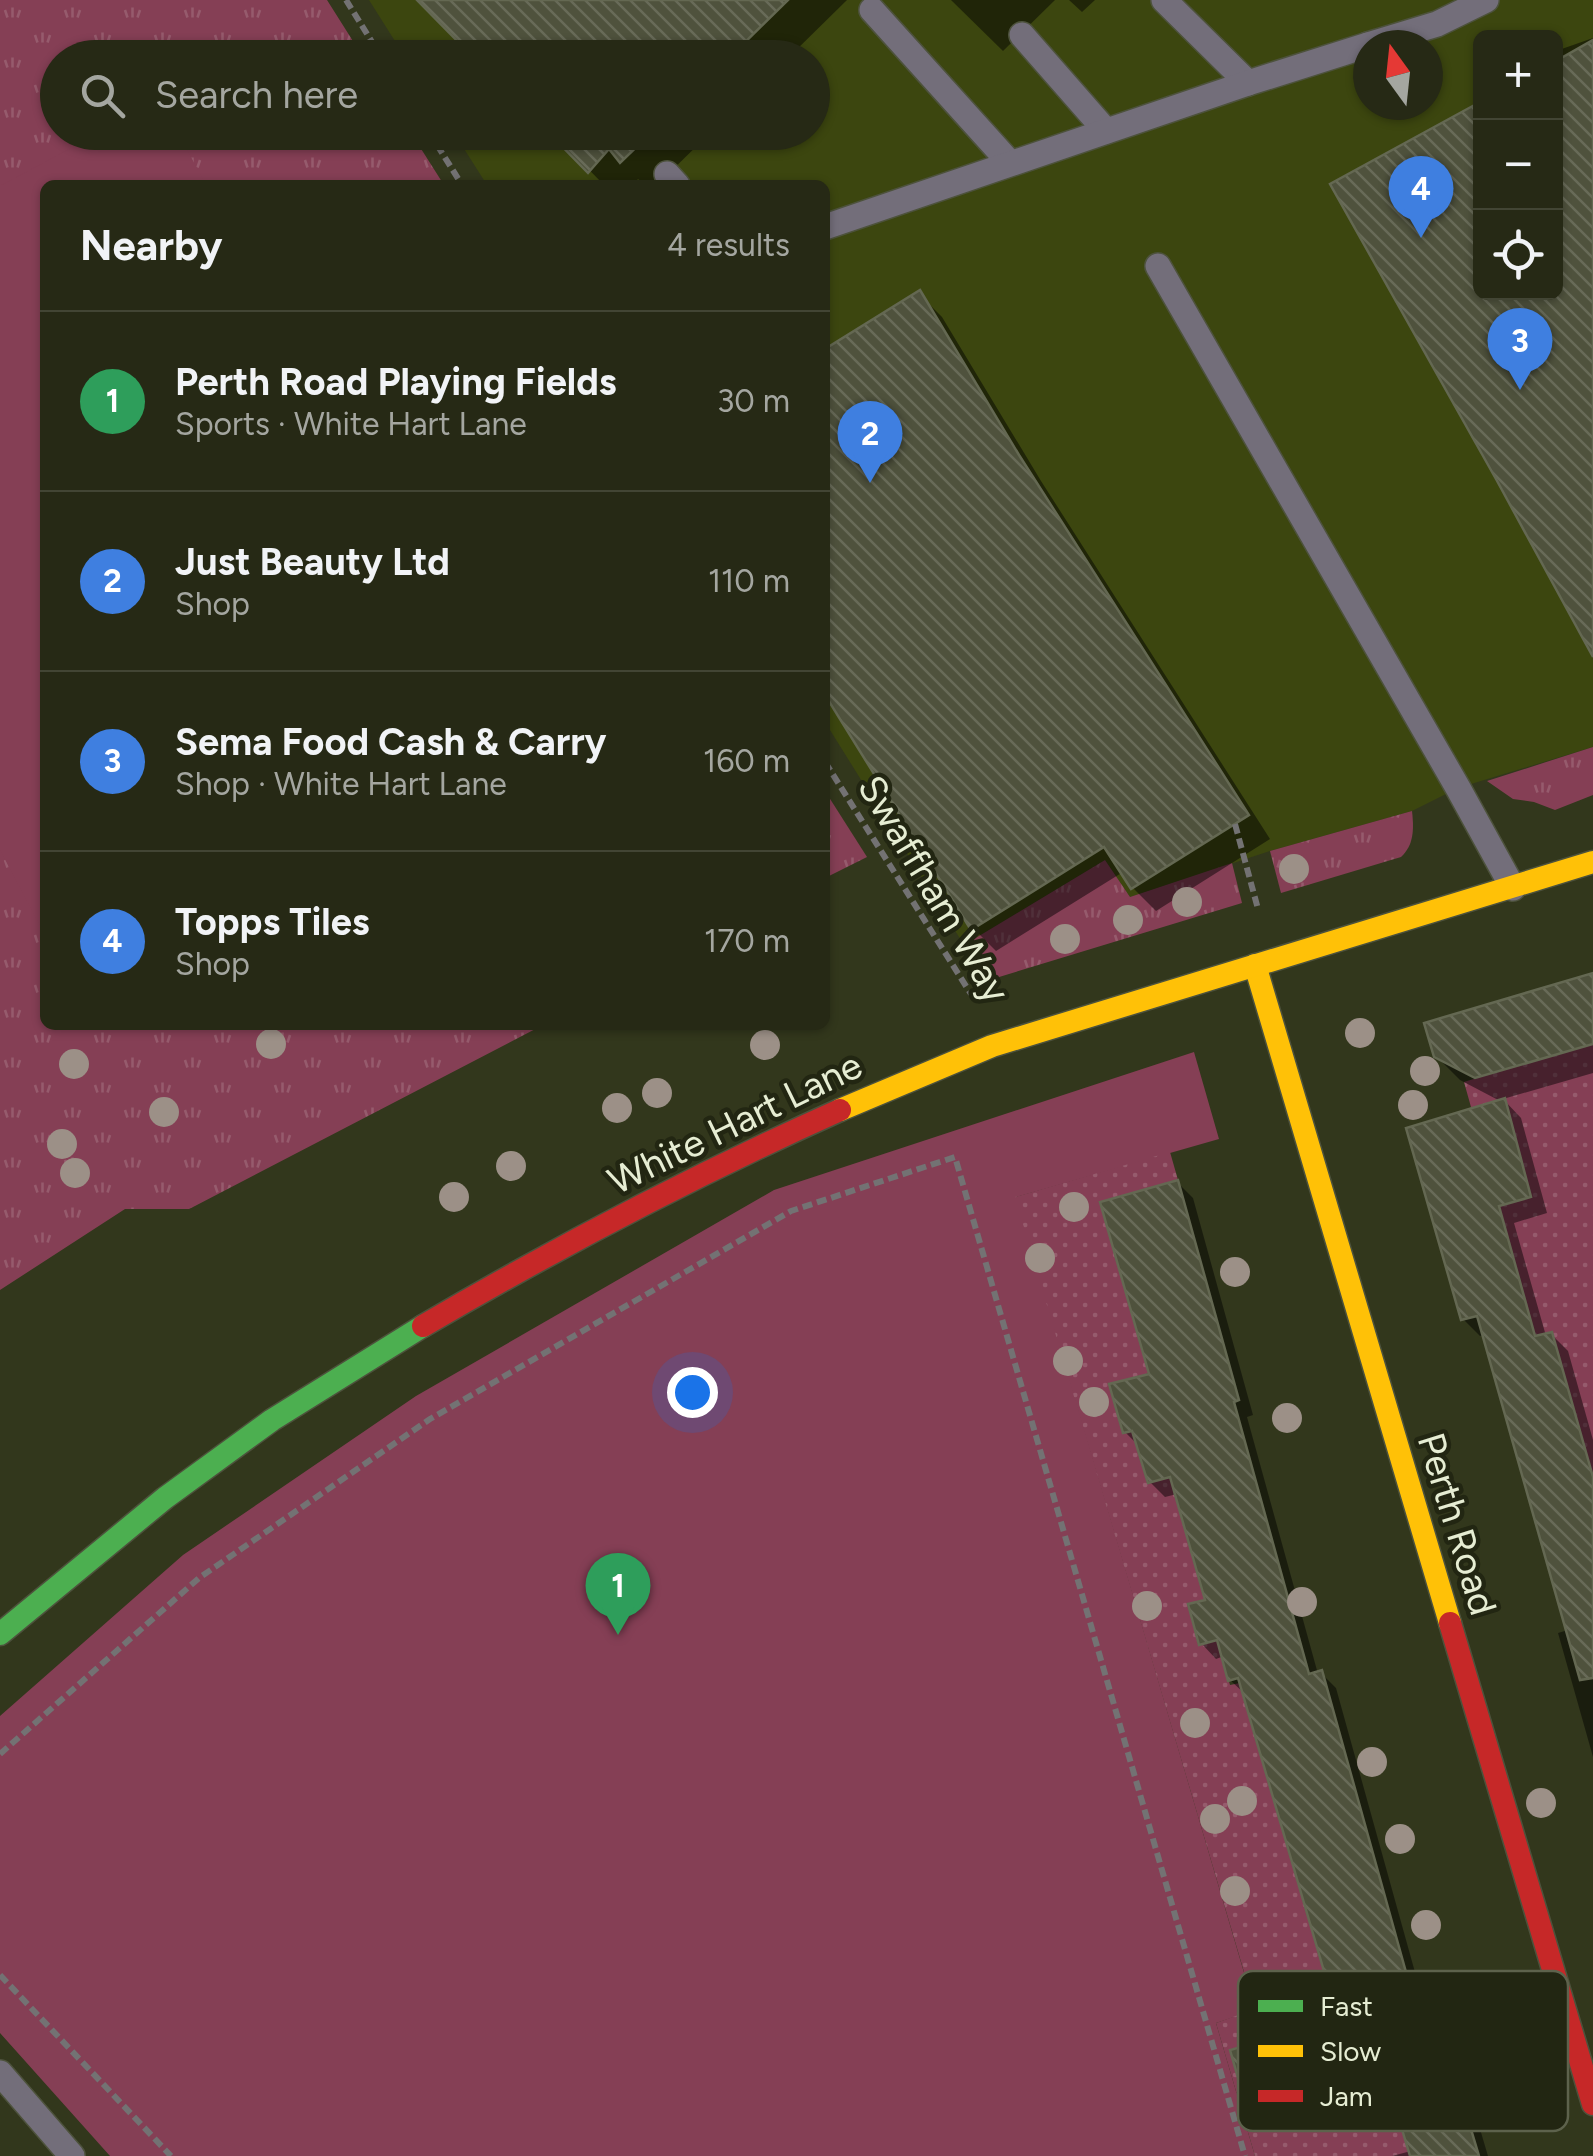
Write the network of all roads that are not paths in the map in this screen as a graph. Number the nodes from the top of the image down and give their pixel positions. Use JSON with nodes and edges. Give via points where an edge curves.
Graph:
{"nodes":[{"id":1,"x":1164,"y":0,"type":"edge"},
{"id":2,"x":1486,"y":0,"type":"edge"},
{"id":3,"x":872,"y":10,"type":"dead end"},
{"id":4,"x":1417,"y":30,"type":"edge"},
{"id":5,"x":1022,"y":35,"type":"dead end"},
{"id":6,"x":1353,"y":50,"type":"edge"},
{"id":7,"x":1248,"y":83,"type":"junction"},
{"id":8,"x":1106,"y":131,"type":"junction"},
{"id":9,"x":1010,"y":163,"type":"junction"},
{"id":10,"x":830,"y":225,"type":"edge"},
{"id":11,"x":1158,"y":266,"type":"dead end"},
{"id":12,"x":1593,"y":862,"type":"edge"},
{"id":13,"x":1512,"y":888,"type":"junction"},
{"id":14,"x":1254,"y":964,"type":"junction"},
{"id":15,"x":0,"y":1634,"type":"edge"},
{"id":16,"x":1554,"y":1971,"type":"edge"},
{"id":17,"x":1568,"y":2018,"type":"edge"},
{"id":18,"x":0,"y":2073,"type":"edge"},
{"id":19,"x":1593,"y":2104,"type":"edge"},
{"id":20,"x":72,"y":2156,"type":"edge"}],
"edges":[{"from":1,"to":7,"type":"lane"},
{"from":2,"to":4,"type":"lane"},
{"from":3,"to":9,"type":"lane"},
{"from":5,"to":8,"type":"lane"},
{"from":6,"to":7,"type":"lane"},
{"from":7,"to":8,"type":"lane"},
{"from":8,"to":9,"type":"lane"},
{"from":9,"to":10,"type":"lane"},
{"from":11,"to":13,"type":"lane"},
{"from":12,"to":13,"type":"street","name":"White Hart Lane"},
{"from":13,"to":14,"type":"street","name":"White Hart Lane"},
{"from":14,"to":15,"type":"street","name":"White Hart Lane","via":[[992,1046],[748,1151],[590,1232],[272,1420]]},
{"from":14,"to":16,"type":"street","name":"Perth Road"},
{"from":17,"to":19,"type":"street","name":"Perth Road"},
{"from":18,"to":20,"type":"lane"}]}
